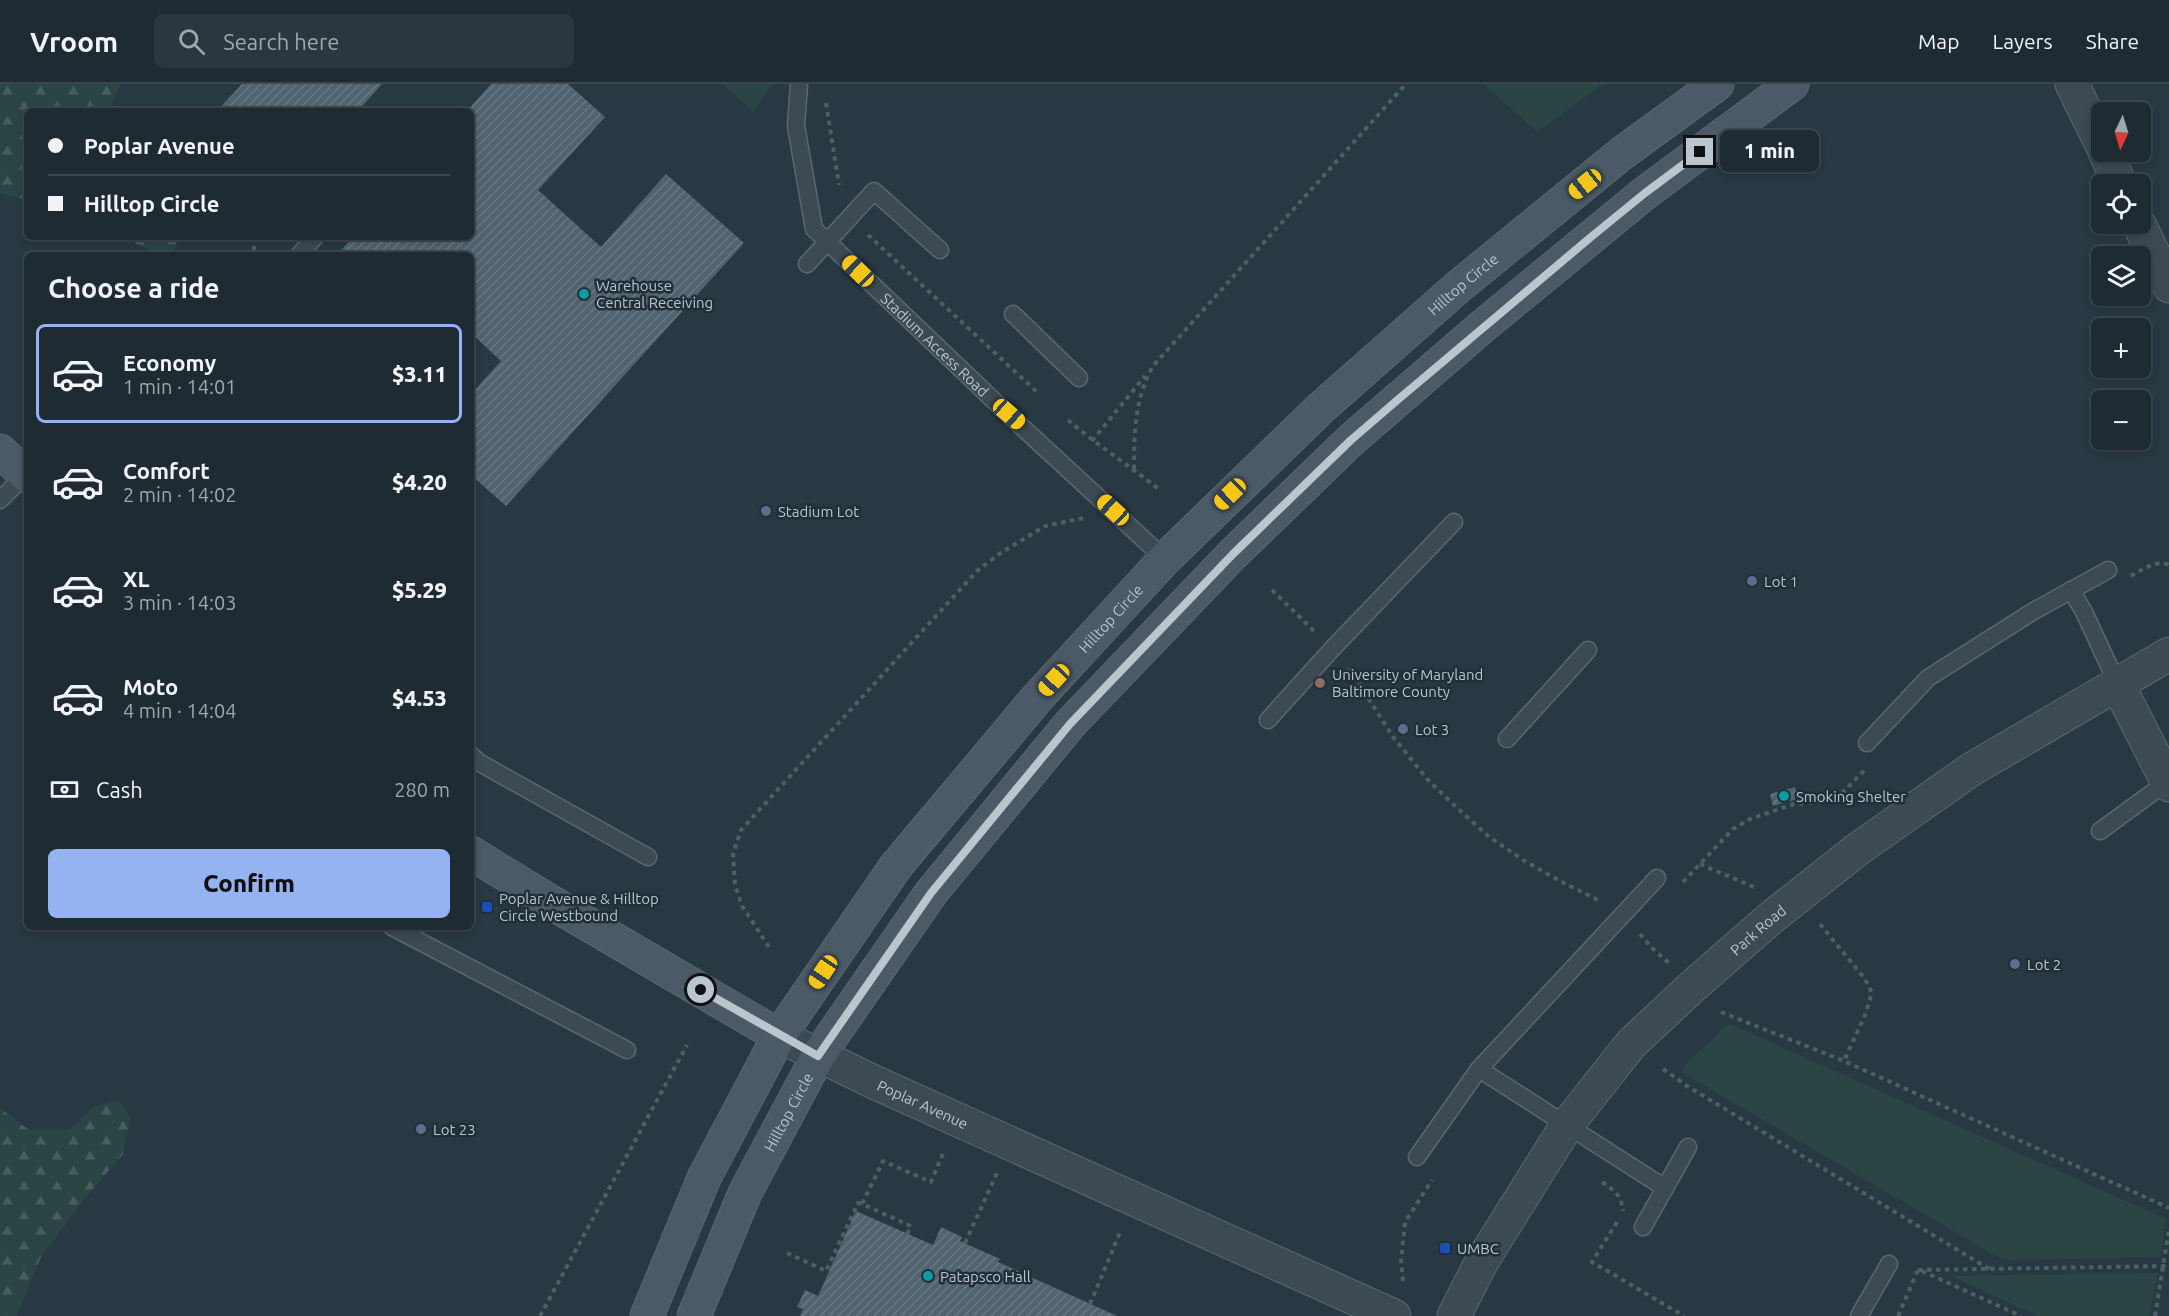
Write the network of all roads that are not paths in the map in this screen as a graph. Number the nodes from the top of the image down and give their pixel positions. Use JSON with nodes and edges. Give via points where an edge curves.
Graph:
{"nodes":[{"id":1,"x":799,"y":84,"type":"edge"},
{"id":2,"x":1717,"y":84,"type":"edge"},
{"id":3,"x":1792,"y":84,"type":"edge"},
{"id":4,"x":2072,"y":84,"type":"edge"},
{"id":5,"x":2091,"y":123,"type":"edge"},
{"id":6,"x":2144,"y":234,"type":"edge"},
{"id":7,"x":312,"y":240,"type":"edge"},
{"id":8,"x":828,"y":242,"type":"junction"},
{"id":9,"x":940,"y":250,"type":"dead end"},
{"id":10,"x":302,"y":252,"type":"edge"},
{"id":11,"x":807,"y":264,"type":"dead end"},
{"id":12,"x":2169,"y":286,"type":"edge"},
{"id":13,"x":1012,"y":315,"type":"dead end"},
{"id":14,"x":1079,"y":378,"type":"dead end"},
{"id":15,"x":0,"y":451,"type":"edge"},
{"id":16,"x":24,"y":473,"type":"edge"},
{"id":17,"x":24,"y":477,"type":"edge"},
{"id":18,"x":0,"y":500,"type":"edge"},
{"id":19,"x":1454,"y":522,"type":"dead end"},
{"id":20,"x":1165,"y":559,"type":"junction"},
{"id":21,"x":2108,"y":570,"type":"dead end"},
{"id":22,"x":2071,"y":590,"type":"junction"},
{"id":23,"x":1588,"y":650,"type":"dead end"},
{"id":24,"x":2169,"y":654,"type":"edge"},
{"id":25,"x":2117,"y":684,"type":"junction"},
{"id":26,"x":1268,"y":720,"type":"dead end"},
{"id":27,"x":1508,"y":739,"type":"dead end"},
{"id":28,"x":1867,"y":743,"type":"dead end"},
{"id":29,"x":474,"y":764,"type":"edge"},
{"id":30,"x":2168,"y":784,"type":"edge"},
{"id":31,"x":2100,"y":831,"type":"dead end"},
{"id":32,"x":474,"y":855,"type":"edge"},
{"id":33,"x":648,"y":857,"type":"dead end"},
{"id":34,"x":1657,"y":879,"type":"dead end"},
{"id":35,"x":398,"y":930,"type":"edge"},
{"id":36,"x":779,"y":1036,"type":"junction"},
{"id":37,"x":627,"y":1050,"type":"dead end"},
{"id":38,"x":818,"y":1056,"type":"junction"},
{"id":39,"x":1479,"y":1070,"type":"junction"},
{"id":40,"x":1567,"y":1125,"type":"junction"},
{"id":41,"x":1688,"y":1147,"type":"dead end"},
{"id":42,"x":1417,"y":1157,"type":"dead end"},
{"id":43,"x":1665,"y":1188,"type":"junction"},
{"id":44,"x":1643,"y":1227,"type":"dead end"},
{"id":45,"x":1889,"y":1264,"type":"dead end"},
{"id":46,"x":647,"y":1316,"type":"edge"},
{"id":47,"x":694,"y":1316,"type":"edge"},
{"id":48,"x":1394,"y":1316,"type":"edge"},
{"id":49,"x":1454,"y":1316,"type":"edge"},
{"id":50,"x":1859,"y":1316,"type":"edge"}],
"edges":[{"from":1,"to":8,"type":"lane","name":"Stadium Access Road","via":[[796,126],[814,229]]},
{"from":2,"to":20,"type":"street","name":"Hilltop Circle","via":[[1621,154],[1458,287],[1322,407]]},
{"from":3,"to":38,"type":"street","name":"Hilltop Circle","via":[[1645,193],[1484,326],[1351,440],[1233,554],[1070,724],[931,893]]},
{"from":4,"to":5,"type":"street"},
{"from":6,"to":12,"type":"street"},
{"from":7,"to":10,"type":"lane"},
{"from":8,"to":9,"type":"lane","via":[[874,191]]},
{"from":8,"to":11,"type":"lane"},
{"from":8,"to":20,"type":"lane","name":"Stadium Access Road"},
{"from":13,"to":14,"type":"lane"},
{"from":15,"to":16,"type":"street"},
{"from":17,"to":18,"type":"lane"},
{"from":19,"to":26,"type":"lane"},
{"from":20,"to":36,"type":"street","name":"Hilltop Circle","via":[[1038,697],[896,866]]},
{"from":21,"to":22,"type":"lane"},
{"from":22,"to":25,"type":"lane"},
{"from":22,"to":28,"type":"lane","via":[[1928,678]]},
{"from":23,"to":27,"type":"lane"},
{"from":24,"to":25,"type":"street","name":"Park Road"},
{"from":25,"to":30,"type":"street"},
{"from":25,"to":40,"type":"street","name":"Park Road","via":[[1972,769],[1858,849],[1772,917],[1632,1044]]},
{"from":29,"to":33,"type":"lane"},
{"from":30,"to":31,"type":"lane"},
{"from":32,"to":36,"type":"street","name":"Poplar Avenue"},
{"from":34,"to":39,"type":"lane"},
{"from":35,"to":37,"type":"lane"},
{"from":36,"to":38,"type":"street","name":"Poplar Avenue"},
{"from":36,"to":46,"type":"street","name":"Hilltop Circle","via":[[704,1178]]},
{"from":38,"to":47,"type":"street","name":"Hilltop Circle","via":[[745,1193]]},
{"from":38,"to":48,"type":"street","name":"Poplar Avenue"},
{"from":39,"to":40,"type":"lane"},
{"from":39,"to":42,"type":"lane"},
{"from":40,"to":43,"type":"lane"},
{"from":40,"to":49,"type":"street","name":"Park Road","via":[[1482,1261]]},
{"from":41,"to":43,"type":"lane"},
{"from":43,"to":44,"type":"lane"},
{"from":45,"to":50,"type":"lane"}]}
